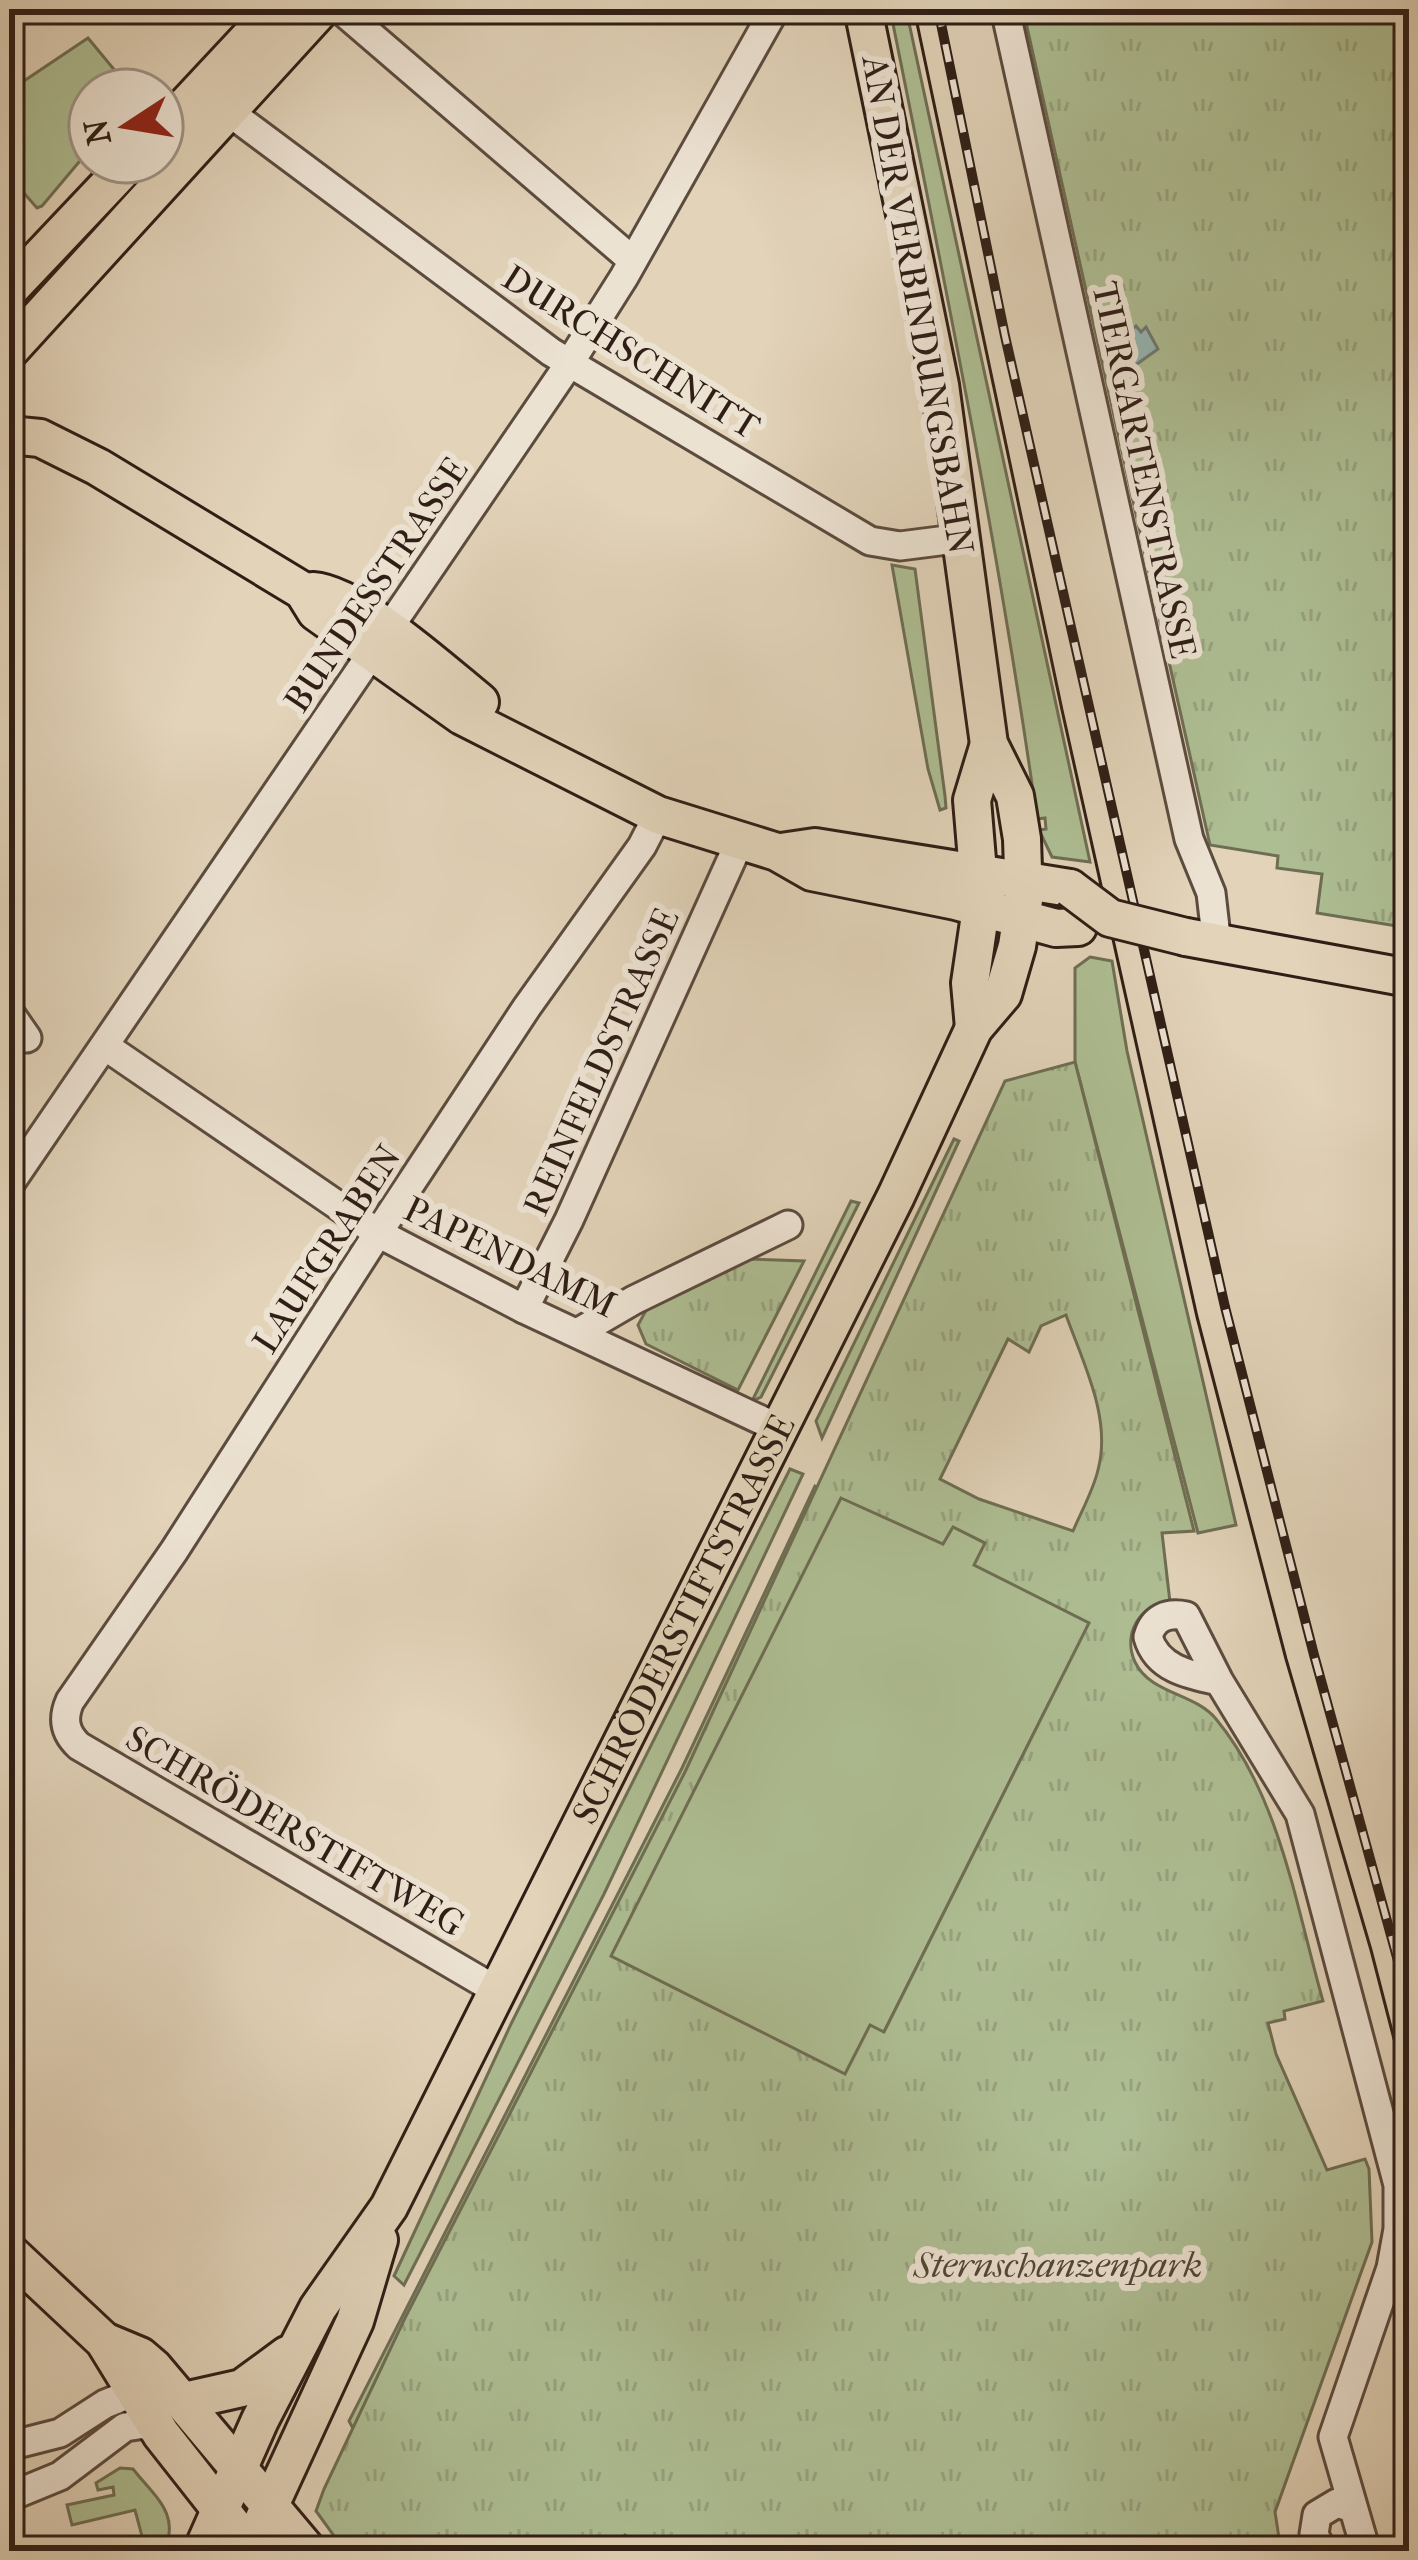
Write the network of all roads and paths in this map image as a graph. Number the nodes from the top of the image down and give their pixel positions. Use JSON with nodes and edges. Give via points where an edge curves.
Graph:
{"nodes":[{"id":1,"x":276,"y":9,"type":"edge"},
{"id":2,"x":321,"y":9,"type":"edge"},
{"id":3,"x":340,"y":9,"type":"edge"},
{"id":4,"x":775,"y":9,"type":"edge"},
{"id":5,"x":863,"y":9,"type":"edge"},
{"id":6,"x":1005,"y":9,"type":"edge"},
{"id":7,"x":186,"y":105,"type":"edge"},
{"id":8,"x":230,"y":112,"type":"junction"},
{"id":9,"x":107,"y":186,"type":"edge"},
{"id":10,"x":632,"y":260,"type":"junction"},
{"id":11,"x":9,"y":290,"type":"edge"},
{"id":12,"x":9,"y":351,"type":"edge"},
{"id":13,"x":569,"y":364,"type":"junction"},
{"id":14,"x":9,"y":409,"type":"edge"},
{"id":15,"x":25,"y":437,"type":"edge"},
{"id":16,"x":963,"y":538,"type":"junction"},
{"id":17,"x":380,"y":642,"type":"junction"},
{"id":18,"x":989,"y":744,"type":"junction"},
{"id":19,"x":658,"y":815,"type":"junction"},
{"id":20,"x":739,"y":843,"type":"junction"},
{"id":21,"x":1024,"y":880,"type":"junction"},
{"id":22,"x":980,"y":890,"type":"junction"},
{"id":23,"x":1022,"y":919,"type":"junction"},
{"id":24,"x":1094,"y":923,"type":"junction"},
{"id":25,"x":1201,"y":941,"type":"junction"},
{"id":26,"x":1409,"y":978,"type":"edge"},
{"id":27,"x":9,"y":1012,"type":"edge"},
{"id":28,"x":974,"y":1028,"type":"junction"},
{"id":29,"x":27,"y":1037,"type":"dead end"},
{"id":30,"x":105,"y":1046,"type":"junction"},
{"id":31,"x":9,"y":1185,"type":"edge"},
{"id":32,"x":788,"y":1225,"type":"dead end"},
{"id":33,"x":379,"y":1233,"type":"junction"},
{"id":34,"x":524,"y":1309,"type":"junction"},
{"id":35,"x":579,"y":1332,"type":"junction"},
{"id":36,"x":778,"y":1428,"type":"junction"},
{"id":37,"x":1219,"y":1681,"type":"dead end"},
{"id":38,"x":65,"y":1726,"type":"joint"},
{"id":39,"x":496,"y":1990,"type":"junction"},
{"id":40,"x":388,"y":2207,"type":"junction"},
{"id":41,"x":9,"y":2252,"type":"edge"},
{"id":42,"x":104,"y":2342,"type":"junction"},
{"id":43,"x":299,"y":2344,"type":"junction"},
{"id":44,"x":132,"y":2391,"type":"junction"},
{"id":45,"x":178,"y":2394,"type":"junction"},
{"id":46,"x":161,"y":2434,"type":"junction"},
{"id":47,"x":9,"y":2446,"type":"edge"},
{"id":48,"x":239,"y":2465,"type":"junction"},
{"id":49,"x":9,"y":2498,"type":"edge"},
{"id":50,"x":271,"y":2505,"type":"junction"},
{"id":51,"x":1350,"y":2506,"type":"junction"},
{"id":52,"x":219,"y":2511,"type":"junction"},
{"id":53,"x":251,"y":2550,"type":"edge"},
{"id":54,"x":202,"y":2551,"type":"edge"},
{"id":55,"x":308,"y":2551,"type":"edge"},
{"id":56,"x":1322,"y":2551,"type":"edge"},
{"id":57,"x":1366,"y":2551,"type":"edge"}],
"edges":[{"from":1,"to":7,"type":"main road"},
{"from":2,"to":8,"type":"main road"},
{"from":3,"to":10,"type":"street"},
{"from":4,"to":10,"type":"street","name":"BUNDESSTRASSE"},
{"from":5,"to":16,"type":"main road","name":"AN DER VERBINDUNGSBAHN"},
{"from":6,"to":25,"type":"street","name":"TIERGARTENSTRASSE","via":[[1191,850],[1211,892]]},
{"from":8,"to":12,"type":"main road"},
{"from":8,"to":13,"type":"street","name":"DURCHSCHNITT"},
{"from":9,"to":11,"type":"main road"},
{"from":10,"to":13,"type":"street","name":"BUNDESSTRASSE"},
{"from":13,"to":16,"type":"street","name":"DURCHSCHNITT","via":[[870,541]]},
{"from":13,"to":17,"type":"street","name":"BUNDESSTRASSE"},
{"from":14,"to":15,"type":"main road"},
{"from":15,"to":17,"type":"main road","via":[[130,485],[303,591],[328,592]]},
{"from":16,"to":18,"type":"main road","name":"AN DER VERBINDUNGSBAHN"},
{"from":17,"to":19,"type":"main road","via":[[548,757]]},
{"from":17,"to":30,"type":"street","name":"BUNDESSTRASSE"},
{"from":18,"to":21,"type":"main road","name":"AN DER VERBINDUNGSBAHN","via":[[1015,796]]},
{"from":18,"to":22,"type":"main road","name":"AN DER VERBINDUNGSBAHN","via":[[972,800]]},
{"from":19,"to":20,"type":"main road"},
{"from":19,"to":33,"type":"street","name":"LAUFGRABEN"},
{"from":20,"to":22,"type":"main road","via":[[812,872]]},
{"from":20,"to":34,"type":"street","name":"REINFELDSTRASSE"},
{"from":21,"to":22,"type":"main road"},
{"from":21,"to":23,"type":"main road","name":"AN DER VERBINDUNGSBAHN"},
{"from":21,"to":24,"type":"main road","bridge":true,"via":[[1070,888]]},
{"from":22,"to":23,"type":"main road"},
{"from":22,"to":28,"type":"main road","name":"SCHRÖDERSTIFTSTRASSE"},
{"from":23,"to":24,"type":"main road","via":[[1069,930]]},
{"from":23,"to":28,"type":"main road","name":"SCHRÖDERSTIFTSTRASSE","via":[[1003,994]]},
{"from":24,"to":25,"type":"main road","bridge":true},
{"from":25,"to":26,"type":"main road"},
{"from":27,"to":29,"type":"street"},
{"from":28,"to":36,"type":"main road","name":"SCHRÖDERSTIFTSTRASSE"},
{"from":30,"to":31,"type":"street","name":"BUNDESSTRASSE"},
{"from":30,"to":33,"type":"street","name":"PAPENDAMM"},
{"from":32,"to":35,"type":"street"},
{"from":33,"to":34,"type":"street","name":"PAPENDAMM"},
{"from":33,"to":38,"type":"street","name":"LAUFGRABEN","via":[[70,1701]]},
{"from":34,"to":35,"type":"street","name":"PAPENDAMM"},
{"from":35,"to":36,"type":"street","name":"PAPENDAMM"},
{"from":36,"to":39,"type":"main road","name":"SCHRÖDERSTIFTSTRASSE"},
{"from":37,"to":51,"type":"street","via":[[1300,1814],[1398,2185],[1391,2268],[1333,2437]]},
{"from":38,"to":39,"type":"street","name":"SCHRÖDERSTIFTWEG","via":[[80,1746]]},
{"from":39,"to":40,"type":"main road","name":"SCHRÖDERSTIFTSTRASSE"},
{"from":40,"to":43,"type":"main road","name":"SCHRÖDERSTIFTSTRASSE"},
{"from":40,"to":50,"type":"main road","name":"SCHRÖDERSTIFTSTRASSE","via":[[355,2321]]},
{"from":41,"to":42,"type":"main road"},
{"from":42,"to":44,"type":"main road"},
{"from":42,"to":45,"type":"main road","via":[[140,2356]]},
{"from":43,"to":45,"type":"main road","via":[[242,2388]]},
{"from":43,"to":48,"type":"main road","name":"SCHRÖDERSTIFTSTRASSE"},
{"from":44,"to":45,"type":"street","via":[[149,2385]]},
{"from":44,"to":46,"type":"main road"},
{"from":44,"to":47,"type":"street","via":[[68,2430]]},
{"from":45,"to":48,"type":"main road"},
{"from":46,"to":49,"type":"street","via":[[145,2424],[125,2427],[60,2476]]},
{"from":46,"to":52,"type":"main road"},
{"from":48,"to":50,"type":"main road"},
{"from":48,"to":52,"type":"main road","name":"SCHRÖDERSTIFTSTRASSE"},
{"from":50,"to":53,"type":"main road","name":"SCHRÖDERSTIFTSTRASSE"},
{"from":50,"to":55,"type":"main road"},
{"from":51,"to":56,"type":"street","via":[[1337,2503],[1317,2515]]},
{"from":51,"to":57,"type":"street"},
{"from":52,"to":53,"type":"main road"},
{"from":52,"to":54,"type":"main road","name":"SCHRÖDERSTIFTSTRASSE"}]}
